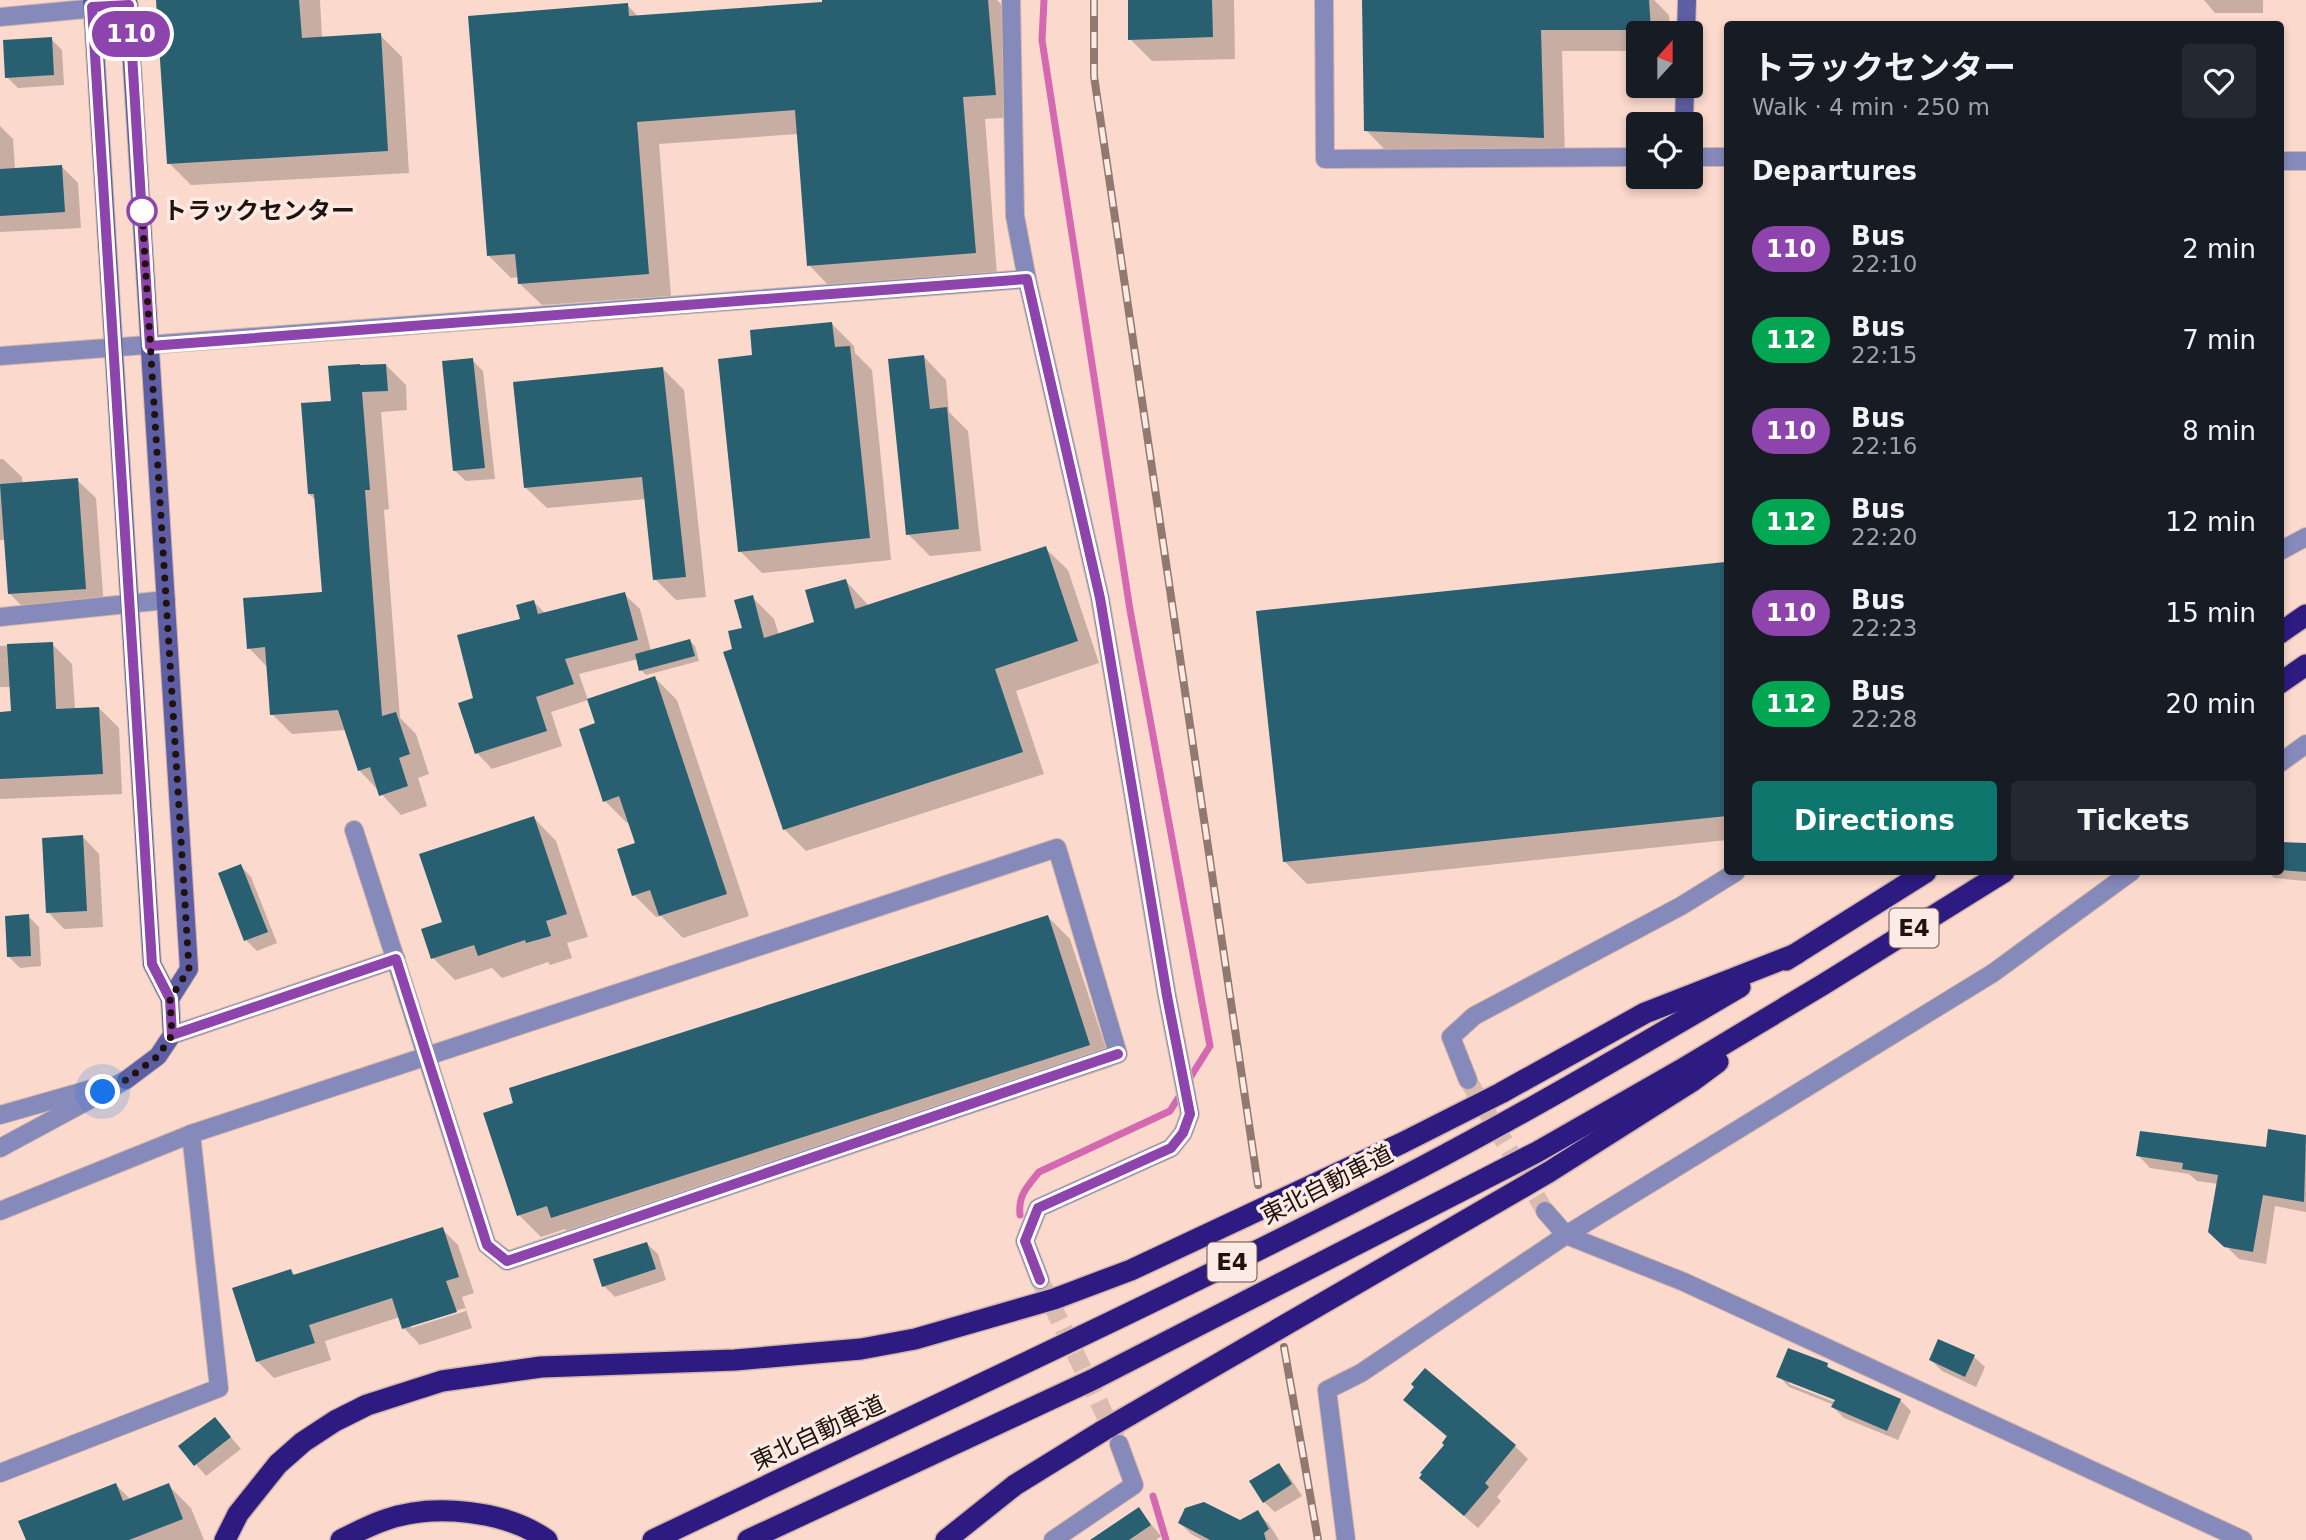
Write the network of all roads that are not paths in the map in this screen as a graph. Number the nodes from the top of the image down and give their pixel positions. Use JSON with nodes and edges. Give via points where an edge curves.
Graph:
{"nodes":[{"id":1,"x":1011,"y":0,"type":"edge"},
{"id":2,"x":1324,"y":0,"type":"edge"},
{"id":3,"x":1687,"y":0,"type":"edge"},
{"id":4,"x":128,"y":2,"type":"edge"},
{"id":5,"x":92,"y":4,"type":"edge"},
{"id":6,"x":0,"y":17,"type":"edge"},
{"id":7,"x":1686,"y":21,"type":"edge"},
{"id":8,"x":1626,"y":157,"type":"edge"},
{"id":9,"x":1703,"y":157,"type":"edge"},
{"id":10,"x":1724,"y":157,"type":"edge"},
{"id":11,"x":2284,"y":161,"type":"edge"},
{"id":12,"x":2306,"y":162,"type":"edge"},
{"id":13,"x":1027,"y":279,"type":"junction"},
{"id":14,"x":150,"y":346,"type":"junction"},
{"id":15,"x":114,"y":348,"type":"junction"},
{"id":16,"x":0,"y":356,"type":"edge"},
{"id":17,"x":2306,"y":537,"type":"edge"},
{"id":18,"x":2284,"y":549,"type":"edge"},
{"id":19,"x":166,"y":600,"type":"junction"},
{"id":20,"x":129,"y":604,"type":"junction"},
{"id":21,"x":2306,"y":615,"type":"edge"},
{"id":22,"x":0,"y":617,"type":"edge"},
{"id":23,"x":2284,"y":630,"type":"edge"},
{"id":24,"x":2306,"y":665,"type":"edge"},
{"id":25,"x":2284,"y":680,"type":"edge"},
{"id":26,"x":2306,"y":744,"type":"edge"},
{"id":27,"x":2284,"y":760,"type":"edge"},
{"id":28,"x":354,"y":830,"type":"dead end"},
{"id":29,"x":1731,"y":875,"type":"edge"},
{"id":30,"x":1921,"y":875,"type":"edge"},
{"id":31,"x":1999,"y":875,"type":"edge"},
{"id":32,"x":2128,"y":875,"type":"edge"},
{"id":33,"x":1796,"y":954,"type":"junction"},
{"id":34,"x":396,"y":959,"type":"junction"},
{"id":35,"x":1824,"y":984,"type":"junction"},
{"id":36,"x":170,"y":999,"type":"junction"},
{"id":37,"x":172,"y":1035,"type":"junction"},
{"id":38,"x":426,"y":1055,"type":"junction"},
{"id":39,"x":126,"y":1080,"type":"junction"},
{"id":40,"x":1468,"y":1080,"type":"tunnel mouth"},
{"id":41,"x":0,"y":1115,"type":"edge"},
{"id":42,"x":191,"y":1134,"type":"junction"},
{"id":43,"x":0,"y":1148,"type":"edge"},
{"id":44,"x":0,"y":1211,"type":"edge"},
{"id":45,"x":1545,"y":1211,"type":"tunnel mouth"},
{"id":46,"x":1566,"y":1235,"type":"junction"},
{"id":47,"x":1040,"y":1280,"type":"tunnel mouth"},
{"id":48,"x":1119,"y":1444,"type":"tunnel mouth"},
{"id":49,"x":0,"y":1474,"type":"edge"},
{"id":50,"x":225,"y":1540,"type":"edge"},
{"id":51,"x":341,"y":1540,"type":"edge"},
{"id":52,"x":547,"y":1540,"type":"edge"},
{"id":53,"x":653,"y":1540,"type":"edge"},
{"id":54,"x":748,"y":1540,"type":"edge"},
{"id":55,"x":946,"y":1540,"type":"edge"},
{"id":56,"x":1052,"y":1540,"type":"edge"},
{"id":57,"x":1346,"y":1540,"type":"edge"},
{"id":58,"x":2243,"y":1540,"type":"edge"}],
"edges":[{"from":1,"to":13,"type":"street","via":[[1015,216]]},
{"from":2,"to":8,"type":"street","via":[[1325,159]]},
{"from":3,"to":7,"type":"street"},
{"from":4,"to":5,"type":"street"},
{"from":4,"to":14,"type":"street"},
{"from":5,"to":6,"type":"street"},
{"from":5,"to":15,"type":"street"},
{"from":9,"to":10,"type":"street"},
{"from":11,"to":12,"type":"street"},
{"from":13,"to":14,"type":"street"},
{"from":13,"to":47,"type":"street","via":[[1100,598],[1190,1114],[1171,1148],[1038,1208],[1025,1241]]},
{"from":14,"to":15,"type":"street"},
{"from":14,"to":19,"type":"street"},
{"from":15,"to":16,"type":"street"},
{"from":15,"to":20,"type":"street"},
{"from":17,"to":18,"type":"street"},
{"from":19,"to":20,"type":"street"},
{"from":19,"to":36,"type":"street","via":[[189,969]]},
{"from":20,"to":22,"type":"street"},
{"from":20,"to":36,"type":"street","via":[[152,964]]},
{"from":21,"to":23,"type":"highway"},
{"from":24,"to":25,"type":"highway"},
{"from":26,"to":27,"type":"street"},
{"from":28,"to":34,"type":"street"},
{"from":29,"to":40,"type":"street","via":[[1474,1016],[1451,1037]]},
{"from":30,"to":33,"type":"highway","name":"東北自動車道","number":"E4"},
{"from":31,"to":35,"type":"highway","number":"E4"},
{"from":32,"to":46,"type":"street","via":[[1993,973]]},
{"from":33,"to":50,"type":"highway","via":[[1645,1013],[1402,1143],[1131,1270],[1054,1299],[915,1339],[861,1349],[735,1360],[541,1367],[442,1381],[367,1405],[303,1442],[278,1464],[238,1514]]},
{"from":33,"to":53,"type":"highway","name":"東北自動車道","number":"E4","via":[[1420,1168],[1073,1342]]},
{"from":34,"to":37,"type":"street"},
{"from":34,"to":38,"type":"street"},
{"from":35,"to":54,"type":"highway","number":"E4","via":[[1537,1152],[1434,1206],[1092,1380]]},
{"from":35,"to":55,"type":"highway","via":[[1691,1082],[1573,1157],[1093,1437],[1015,1485]]},
{"from":36,"to":37,"type":"street"},
{"from":37,"to":39,"type":"street","via":[[158,1056]]},
{"from":38,"to":38,"type":"street","via":[[487,1245],[507,1261],[1118,1054],[1057,848]]},
{"from":38,"to":42,"type":"street"},
{"from":39,"to":41,"type":"street"},
{"from":39,"to":43,"type":"street"},
{"from":42,"to":44,"type":"street"},
{"from":42,"to":49,"type":"street","via":[[219,1388]]},
{"from":45,"to":46,"type":"street"},
{"from":46,"to":57,"type":"street","via":[[1361,1373],[1327,1390]]},
{"from":46,"to":58,"type":"street","via":[[1684,1282]]},
{"from":48,"to":56,"type":"street","via":[[1135,1485]]},
{"from":51,"to":52,"type":"highway","via":[[387,1519],[429,1512],[492,1517],[518,1524]]}]}
